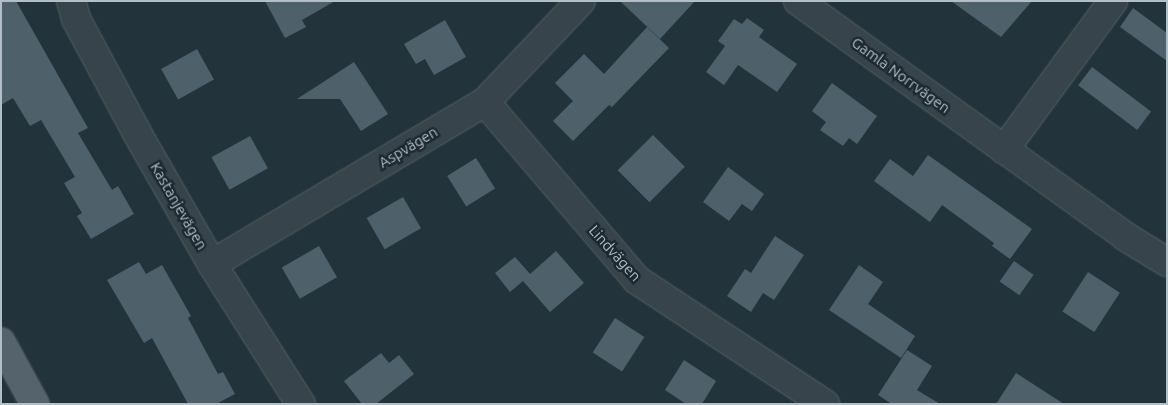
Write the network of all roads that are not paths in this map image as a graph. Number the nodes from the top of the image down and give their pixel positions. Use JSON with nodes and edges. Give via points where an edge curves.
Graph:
{"nodes":[{"id":1,"x":71,"y":1,"type":"edge"},
{"id":2,"x":581,"y":1,"type":"edge"},
{"id":3,"x":798,"y":1,"type":"edge"},
{"id":4,"x":1113,"y":1,"type":"edge"},
{"id":5,"x":484,"y":102,"type":"junction"},
{"id":6,"x":1004,"y":150,"type":"junction"},
{"id":7,"x":1167,"y":262,"type":"edge"},
{"id":8,"x":212,"y":264,"type":"junction"},
{"id":9,"x":1,"y":342,"type":"edge"},
{"id":10,"x":35,"y":404,"type":"edge"},
{"id":11,"x":301,"y":404,"type":"edge"},
{"id":12,"x":825,"y":404,"type":"edge"}],
"edges":[{"from":1,"to":8,"type":"street","name":"Kastanjevägen","via":[[76,19]]},
{"from":2,"to":5,"type":"street","name":"Aspvägen"},
{"from":3,"to":6,"type":"street","name":"Gamla Norrvägen"},
{"from":4,"to":6,"type":"street"},
{"from":5,"to":8,"type":"street","name":"Aspvägen"},
{"from":5,"to":12,"type":"street","name":"Lindvägen","via":[[637,280]]},
{"from":6,"to":7,"type":"street","name":"Gamla Norrvägen","via":[[1126,237]]},
{"from":8,"to":11,"type":"street","name":"Kastanjevägen"},
{"from":9,"to":10,"type":"main road"}]}
